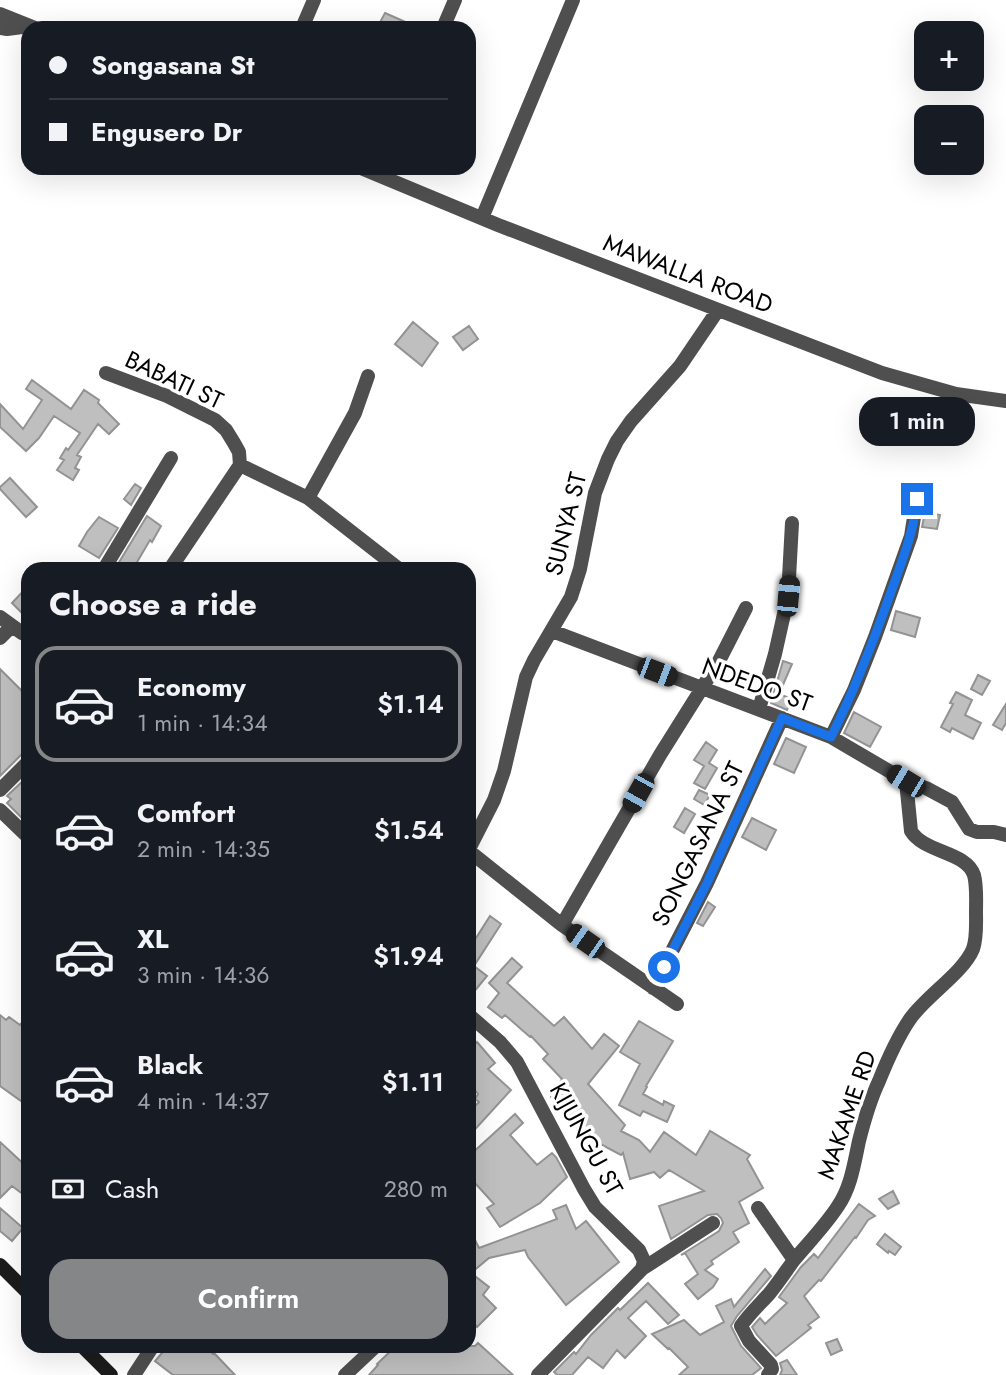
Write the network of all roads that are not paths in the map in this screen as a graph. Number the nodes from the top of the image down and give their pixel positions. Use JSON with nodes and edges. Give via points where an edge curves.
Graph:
{"nodes":[{"id":1,"x":314,"y":0,"type":"edge"},
{"id":2,"x":455,"y":0,"type":"edge"},
{"id":3,"x":573,"y":0,"type":"edge"},
{"id":4,"x":0,"y":14,"type":"edge"},
{"id":5,"x":305,"y":21,"type":"edge"},
{"id":6,"x":446,"y":21,"type":"edge"},
{"id":7,"x":21,"y":22,"type":"edge"},
{"id":8,"x":0,"y":28,"type":"edge"},
{"id":9,"x":21,"y":28,"type":"edge"},
{"id":10,"x":386,"y":175,"type":"edge"},
{"id":11,"x":482,"y":218,"type":"junction"},
{"id":12,"x":718,"y":310,"type":"junction"},
{"id":13,"x":106,"y":373,"type":"dead end"},
{"id":14,"x":368,"y":376,"type":"dead end"},
{"id":15,"x":1006,"y":401,"type":"edge"},
{"id":16,"x":171,"y":458,"type":"dead end"},
{"id":17,"x":240,"y":465,"type":"junction"},
{"id":18,"x":308,"y":498,"type":"junction"},
{"id":19,"x":917,"y":499,"type":"dead end"},
{"id":20,"x":792,"y":523,"type":"dead end"},
{"id":21,"x":108,"y":562,"type":"edge"},
{"id":22,"x":175,"y":562,"type":"edge"},
{"id":23,"x":390,"y":562,"type":"edge"},
{"id":24,"x":746,"y":608,"type":"dead end"},
{"id":25,"x":0,"y":617,"type":"edge"},
{"id":26,"x":12,"y":626,"type":"junction"},
{"id":27,"x":21,"y":631,"type":"edge"},
{"id":28,"x":552,"y":631,"type":"junction"},
{"id":29,"x":0,"y":638,"type":"edge"},
{"id":30,"x":702,"y":689,"type":"junction"},
{"id":31,"x":759,"y":709,"type":"junction"},
{"id":32,"x":782,"y":718,"type":"junction"},
{"id":33,"x":831,"y":737,"type":"junction"},
{"id":34,"x":21,"y":769,"type":"edge"},
{"id":35,"x":906,"y":781,"type":"junction"},
{"id":36,"x":0,"y":790,"type":"edge"},
{"id":37,"x":0,"y":810,"type":"edge"},
{"id":38,"x":21,"y":830,"type":"edge"},
{"id":39,"x":1006,"y":835,"type":"edge"},
{"id":40,"x":476,"y":836,"type":"edge"},
{"id":41,"x":476,"y":856,"type":"edge"},
{"id":42,"x":562,"y":925,"type":"junction"},
{"id":43,"x":653,"y":988,"type":"junction"},
{"id":44,"x":677,"y":1004,"type":"dead end"},
{"id":45,"x":476,"y":1021,"type":"edge"},
{"id":46,"x":758,"y":1208,"type":"dead end"},
{"id":47,"x":713,"y":1223,"type":"dead end"},
{"id":48,"x":794,"y":1260,"type":"junction"},
{"id":49,"x":0,"y":1265,"type":"edge"},
{"id":50,"x":642,"y":1269,"type":"junction"},
{"id":51,"x":21,"y":1286,"type":"edge"},
{"id":52,"x":89,"y":1353,"type":"edge"},
{"id":53,"x":148,"y":1353,"type":"edge"},
{"id":54,"x":369,"y":1353,"type":"edge"},
{"id":55,"x":111,"y":1375,"type":"edge"},
{"id":56,"x":134,"y":1375,"type":"edge"},
{"id":57,"x":345,"y":1375,"type":"edge"},
{"id":58,"x":538,"y":1375,"type":"edge"},
{"id":59,"x":768,"y":1375,"type":"edge"}],
"edges":[{"from":1,"to":5,"type":"street"},
{"from":2,"to":6,"type":"street"},
{"from":3,"to":11,"type":"street"},
{"from":4,"to":7,"type":"street"},
{"from":8,"to":9,"type":"street"},
{"from":10,"to":11,"type":"street","name":"MAWALLA ROAD"},
{"from":11,"to":12,"type":"street","name":"MAWALLA ROAD"},
{"from":12,"to":15,"type":"street","name":"MAWALLA ROAD","via":[[881,373],[956,394]]},
{"from":12,"to":28,"type":"street","name":"SUNYA ST","via":[[680,366],[631,421],[608,459],[595,493],[571,597]]},
{"from":13,"to":17,"type":"street","name":"BABATI ST","via":[[215,420],[239,452]]},
{"from":14,"to":18,"type":"street","via":[[355,413]]},
{"from":16,"to":21,"type":"street"},
{"from":17,"to":18,"type":"street"},
{"from":17,"to":22,"type":"street"},
{"from":18,"to":23,"type":"street"},
{"from":19,"to":33,"type":"street","via":[[911,536],[875,637]]},
{"from":20,"to":31,"type":"street","via":[[788,596]]},
{"from":24,"to":30,"type":"street"},
{"from":25,"to":26,"type":"street"},
{"from":26,"to":27,"type":"street"},
{"from":26,"to":29,"type":"street"},
{"from":28,"to":30,"type":"street","name":"NDEDO ST"},
{"from":28,"to":40,"type":"street","name":"SUNYA ST","via":[[526,677],[504,771]]},
{"from":30,"to":31,"type":"street","name":"NDEDO ST"},
{"from":30,"to":42,"type":"street"},
{"from":31,"to":32,"type":"street","name":"NDEDO ST"},
{"from":32,"to":33,"type":"street","name":"NDEDO ST"},
{"from":32,"to":43,"type":"street","name":"SONGASANA ST"},
{"from":33,"to":35,"type":"street","name":"NDEDO ST"},
{"from":34,"to":36,"type":"street"},
{"from":35,"to":39,"type":"street","name":"NDEDO ST","via":[[952,802],[973,831]]},
{"from":35,"to":48,"type":"street","name":"MAKAME RD","via":[[914,836],[964,861],[974,876],[973,948],[909,1021],[878,1081],[845,1194]]},
{"from":37,"to":38,"type":"street"},
{"from":41,"to":42,"type":"street"},
{"from":42,"to":43,"type":"street"},
{"from":43,"to":44,"type":"street"},
{"from":45,"to":50,"type":"street","name":"KIJUNGU ST","via":[[517,1062],[584,1189],[595,1207],[639,1250]]},
{"from":46,"to":48,"type":"street"},
{"from":47,"to":50,"type":"street"},
{"from":48,"to":59,"type":"street","via":[[741,1326],[771,1365]]},
{"from":49,"to":51,"type":"street"},
{"from":50,"to":58,"type":"street"},
{"from":52,"to":55,"type":"street"},
{"from":53,"to":56,"type":"street"},
{"from":54,"to":57,"type":"street"}]}
